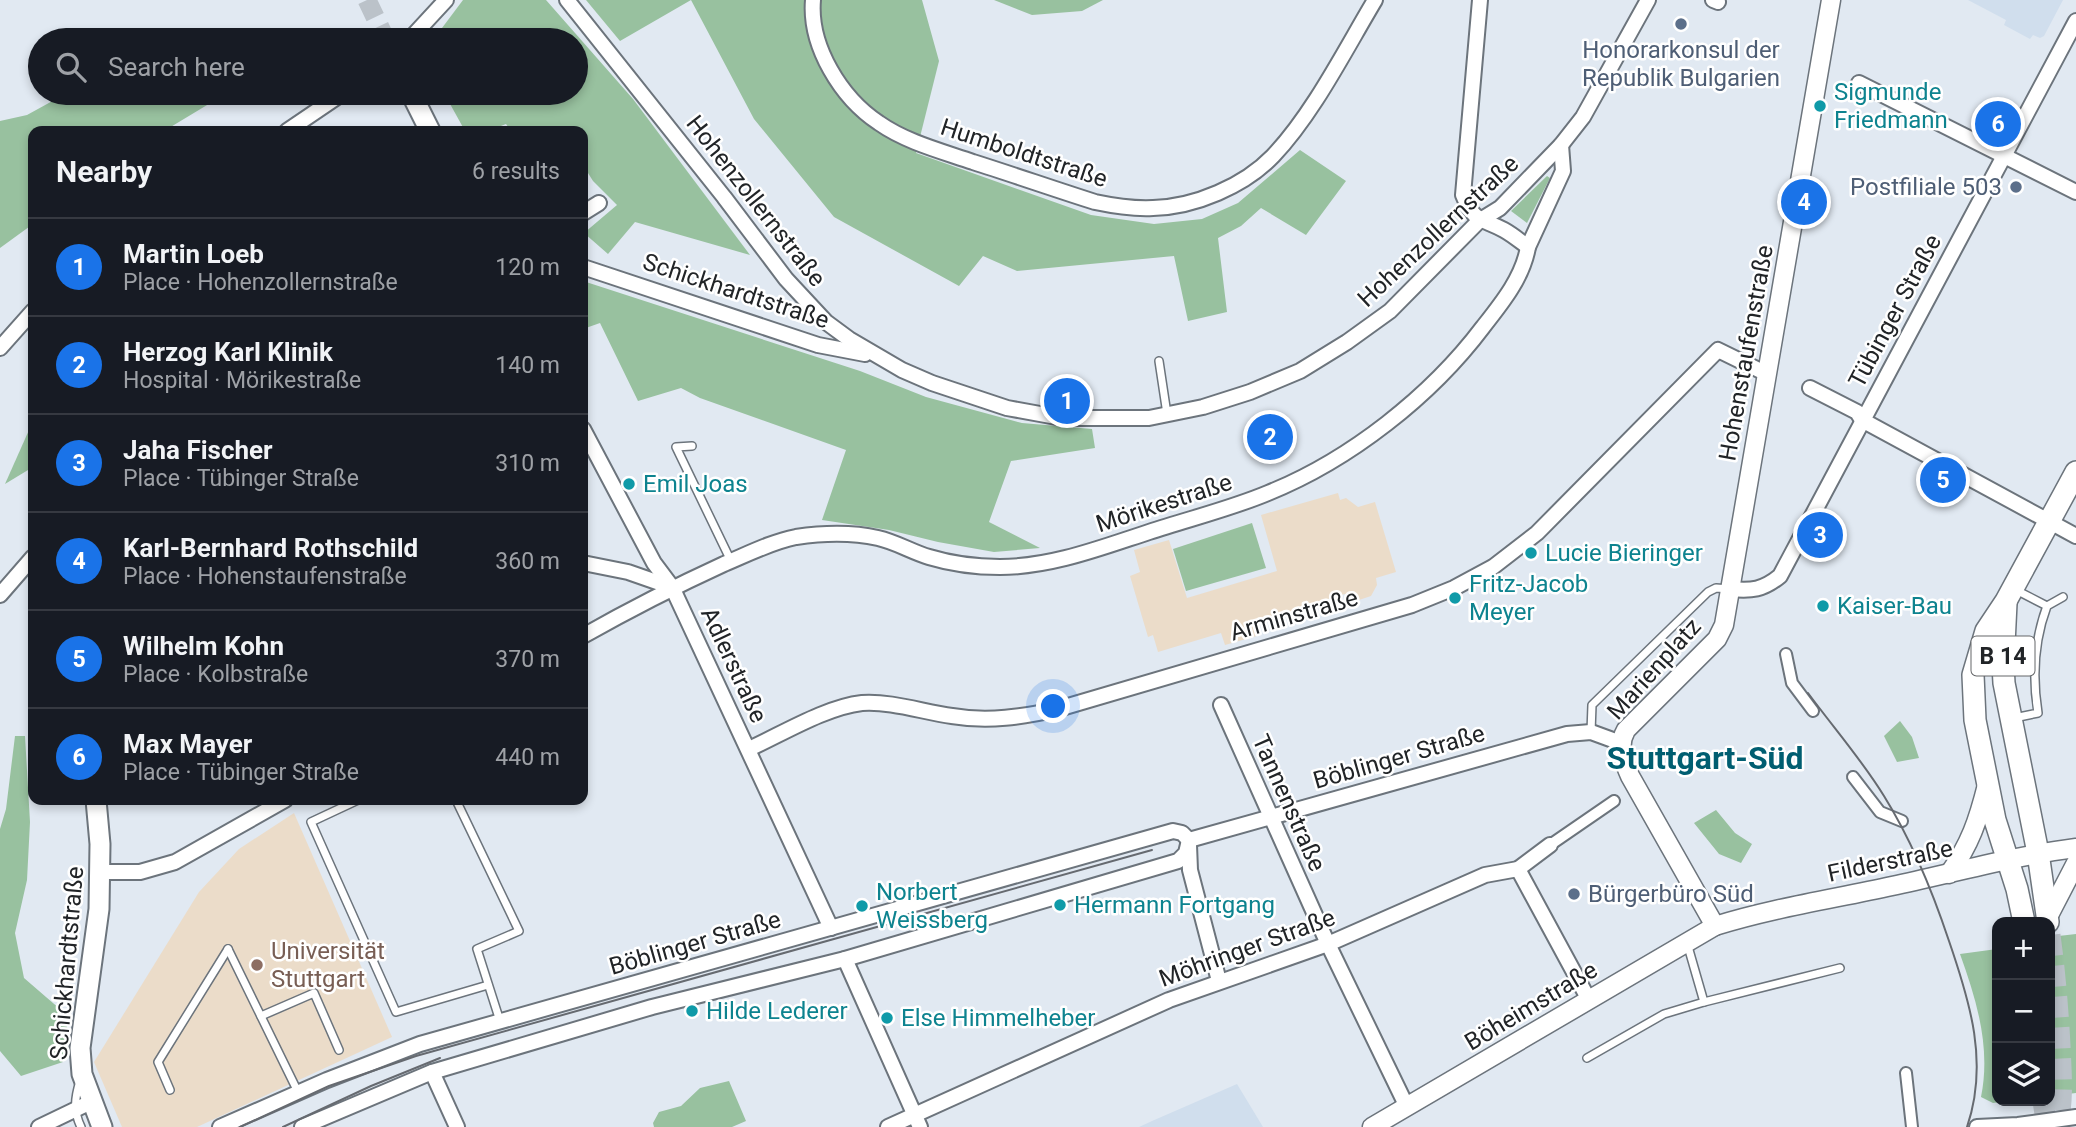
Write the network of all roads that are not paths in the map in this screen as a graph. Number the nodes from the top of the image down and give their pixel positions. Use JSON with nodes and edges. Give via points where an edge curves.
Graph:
{"nodes":[{"id":1,"x":446,"y":0,"type":"edge"},
{"id":2,"x":567,"y":0,"type":"edge"},
{"id":3,"x":813,"y":0,"type":"edge"},
{"id":4,"x":1375,"y":0,"type":"edge"},
{"id":5,"x":1480,"y":0,"type":"edge"},
{"id":6,"x":1648,"y":0,"type":"edge"},
{"id":7,"x":1831,"y":0,"type":"edge"},
{"id":8,"x":2076,"y":21,"type":"edge"},
{"id":9,"x":420,"y":28,"type":"edge"},
{"id":10,"x":1859,"y":83,"type":"dead end"},
{"id":11,"x":326,"y":105,"type":"edge"},
{"id":12,"x":417,"y":105,"type":"edge"},
{"id":13,"x":294,"y":126,"type":"edge"},
{"id":14,"x":428,"y":126,"type":"edge"},
{"id":15,"x":1561,"y":145,"type":"junction"},
{"id":16,"x":2004,"y":155,"type":"junction"},
{"id":17,"x":2076,"y":192,"type":"edge"},
{"id":18,"x":599,"y":203,"type":"dead end"},
{"id":19,"x":588,"y":210,"type":"edge"},
{"id":20,"x":1479,"y":221,"type":"junction"},
{"id":21,"x":1528,"y":247,"type":"junction"},
{"id":22,"x":588,"y":269,"type":"edge"},
{"id":23,"x":28,"y":317,"type":"edge"},
{"id":24,"x":0,"y":348,"type":"edge"},
{"id":25,"x":875,"y":356,"type":"junction"},
{"id":26,"x":1159,"y":361,"type":"dead end"},
{"id":27,"x":1767,"y":374,"type":"junction"},
{"id":28,"x":1810,"y":388,"type":"dead end"},
{"id":29,"x":1167,"y":414,"type":"junction"},
{"id":30,"x":1862,"y":420,"type":"junction"},
{"id":31,"x":588,"y":439,"type":"edge"},
{"id":32,"x":692,"y":446,"type":"dead end"},
{"id":33,"x":2076,"y":472,"type":"edge"},
{"id":34,"x":2049,"y":522,"type":"junction"},
{"id":35,"x":2076,"y":536,"type":"edge"},
{"id":36,"x":731,"y":561,"type":"junction"},
{"id":37,"x":28,"y":563,"type":"edge"},
{"id":38,"x":588,"y":564,"type":"edge"},
{"id":39,"x":672,"y":587,"type":"junction"},
{"id":40,"x":1730,"y":589,"type":"junction"},
{"id":41,"x":0,"y":595,"type":"edge"},
{"id":42,"x":2010,"y":595,"type":"junction"},
{"id":43,"x":2063,"y":597,"type":"dead end"},
{"id":44,"x":2048,"y":606,"type":"junction"},
{"id":45,"x":588,"y":633,"type":"edge"},
{"id":46,"x":1786,"y":654,"type":"dead end"},
{"id":47,"x":2003,"y":665,"type":"junction"},
{"id":48,"x":2034,"y":668,"type":"junction"},
{"id":49,"x":1973,"y":696,"type":"junction"},
{"id":50,"x":1221,"y":705,"type":"dead end"},
{"id":51,"x":1813,"y":711,"type":"dead end"},
{"id":52,"x":2009,"y":714,"type":"junction"},
{"id":53,"x":1591,"y":733,"type":"junction"},
{"id":54,"x":1621,"y":743,"type":"junction"},
{"id":55,"x":749,"y":750,"type":"junction"},
{"id":56,"x":1853,"y":777,"type":"dead end"},
{"id":57,"x":1988,"y":780,"type":"junction"},
{"id":58,"x":1614,"y":801,"type":"dead end"},
{"id":59,"x":96,"y":805,"type":"edge"},
{"id":60,"x":276,"y":805,"type":"edge"},
{"id":61,"x":347,"y":805,"type":"edge"},
{"id":62,"x":458,"y":805,"type":"edge"},
{"id":63,"x":1270,"y":817,"type":"junction"},
{"id":64,"x":1902,"y":821,"type":"dead end"},
{"id":65,"x":1189,"y":840,"type":"junction"},
{"id":66,"x":2076,"y":848,"type":"edge"},
{"id":67,"x":1545,"y":853,"type":"joint"},
{"id":68,"x":2038,"y":853,"type":"junction"},
{"id":69,"x":2008,"y":860,"type":"junction"},
{"id":70,"x":2076,"y":863,"type":"edge"},
{"id":71,"x":1518,"y":869,"type":"junction"},
{"id":72,"x":101,"y":872,"type":"junction"},
{"id":73,"x":1949,"y":874,"type":"junction"},
{"id":74,"x":2023,"y":917,"type":"edge"},
{"id":75,"x":2048,"y":917,"type":"edge"},
{"id":76,"x":2053,"y":917,"type":"edge"},
{"id":77,"x":1715,"y":926,"type":"junction"},
{"id":78,"x":831,"y":928,"type":"junction"},
{"id":79,"x":1686,"y":942,"type":"junction"},
{"id":80,"x":1328,"y":944,"type":"junction"},
{"id":81,"x":845,"y":958,"type":"junction"},
{"id":82,"x":1840,"y":968,"type":"dead end"},
{"id":83,"x":1219,"y":981,"type":"junction"},
{"id":84,"x":488,"y":985,"type":"junction"},
{"id":85,"x":1589,"y":1000,"type":"junction"},
{"id":86,"x":1704,"y":1002,"type":"junction"},
{"id":87,"x":261,"y":1016,"type":"junction"},
{"id":88,"x":500,"y":1021,"type":"junction"},
{"id":89,"x":338,"y":1050,"type":"dead end"},
{"id":90,"x":1587,"y":1058,"type":"dead end"},
{"id":91,"x":432,"y":1072,"type":"junction"},
{"id":92,"x":1906,"y":1073,"type":"dead end"},
{"id":93,"x":170,"y":1090,"type":"dead end"},
{"id":94,"x":298,"y":1092,"type":"junction"},
{"id":95,"x":83,"y":1105,"type":"junction"},
{"id":96,"x":1408,"y":1107,"type":"junction"},
{"id":97,"x":2076,"y":1117,"type":"edge"},
{"id":98,"x":918,"y":1121,"type":"edge"},
{"id":99,"x":2018,"y":1126,"type":"edge"},
{"id":100,"x":39,"y":1127,"type":"edge"},
{"id":101,"x":81,"y":1127,"type":"edge"},
{"id":102,"x":102,"y":1127,"type":"edge"},
{"id":103,"x":220,"y":1127,"type":"edge"},
{"id":104,"x":302,"y":1127,"type":"edge"},
{"id":105,"x":457,"y":1127,"type":"edge"},
{"id":106,"x":888,"y":1127,"type":"edge"},
{"id":107,"x":1372,"y":1127,"type":"edge"},
{"id":108,"x":1912,"y":1127,"type":"edge"},
{"id":109,"x":1977,"y":1127,"type":"edge"}],
"edges":[{"from":1,"to":9,"type":"street"},
{"from":2,"to":25,"type":"street","name":"Hohenzollernstraße","via":[[805,301]]},
{"from":3,"to":4,"type":"street","name":"Humboldtstraße","via":[[815,31],[825,58],[838,82],[878,123],[910,139],[1095,202],[1156,208],[1220,191],[1272,158],[1309,109]]},
{"from":5,"to":20,"type":"street","via":[[1464,195],[1469,211]]},
{"from":6,"to":15,"type":"street","via":[[1583,117]]},
{"from":7,"to":27,"type":"street","name":"Hohenstaufenstraße"},
{"from":8,"to":16,"type":"street","name":"Tübinger Straße"},
{"from":10,"to":16,"type":"street"},
{"from":11,"to":13,"type":"street"},
{"from":12,"to":14,"type":"main road"},
{"from":15,"to":20,"type":"street","name":"Hohenzollernstraße","via":[[1500,208]]},
{"from":15,"to":21,"type":"street","name":"Mörikestraße","via":[[1563,171]]},
{"from":16,"to":17,"type":"street"},
{"from":16,"to":30,"type":"street","name":"Tübinger Straße"},
{"from":18,"to":19,"type":"street"},
{"from":20,"to":21,"type":"street","via":[[1503,229]]},
{"from":20,"to":29,"type":"street","name":"Hohenzollernstraße","via":[[1390,311],[1347,342],[1300,371],[1250,392]]},
{"from":21,"to":36,"type":"street","name":"Mörikestraße","via":[[1509,293],[1450,368],[1369,436],[1269,493],[1048,562],[968,566],[854,534],[792,538]]},
{"from":22,"to":25,"type":"street","name":"Schickhardtstraße","via":[[818,345]]},
{"from":23,"to":24,"type":"street"},
{"from":25,"to":29,"type":"street","name":"Hohenzollernstraße","via":[[932,383],[1007,408],[1062,418]]},
{"from":26,"to":29,"type":"lane"},
{"from":27,"to":40,"type":"street","name":"Hohenstaufenstraße"},
{"from":27,"to":55,"type":"street","name":"Arminstraße","via":[[1718,350],[1537,533],[1493,567],[1412,605],[1023,717],[956,717],[854,704]]},
{"from":28,"to":30,"type":"street","via":[[1857,412]]},
{"from":30,"to":34,"type":"street"},
{"from":30,"to":40,"type":"street","name":"Tübinger Straße","via":[[1780,576],[1763,589]]},
{"from":31,"to":39,"type":"street","name":"Adlerstraße","via":[[654,564]]},
{"from":32,"to":36,"type":"lane","via":[[676,447]]},
{"from":33,"to":34,"type":"main road","number":"B 14"},
{"from":34,"to":35,"type":"street"},
{"from":34,"to":42,"type":"main road","number":"B 14"},
{"from":36,"to":39,"type":"street","name":"Mörikestraße"},
{"from":37,"to":41,"type":"street"},
{"from":38,"to":39,"type":"street"},
{"from":39,"to":45,"type":"street","name":"Mörikestraße"},
{"from":39,"to":55,"type":"street","name":"Adlerstraße"},
{"from":40,"to":53,"type":"lane","via":[[1708,592],[1592,705]]},
{"from":40,"to":54,"type":"street","name":"Marienplatz","via":[[1717,639],[1626,730]]},
{"from":42,"to":44,"type":"lane"},
{"from":42,"to":47,"type":"main road","number":"B 14"},
{"from":42,"to":49,"type":"main road","number":"B 14","via":[[1986,631],[1973,675]]},
{"from":43,"to":44,"type":"lane"},
{"from":44,"to":48,"type":"lane","via":[[2039,628]]},
{"from":46,"to":51,"type":"street","via":[[1792,683]]},
{"from":47,"to":48,"type":"lane"},
{"from":47,"to":52,"type":"main road","number":"B 14"},
{"from":48,"to":52,"type":"lane","via":[[2038,713]]},
{"from":49,"to":52,"type":"main road","number":"B 14","via":[[1980,694]]},
{"from":49,"to":57,"type":"main road","number":"B 14"},
{"from":50,"to":63,"type":"street","name":"Tannenstraße"},
{"from":52,"to":68,"type":"main road","number":"B 14"},
{"from":53,"to":54,"type":"street","name":"Böblinger Straße"},
{"from":53,"to":63,"type":"street","name":"Böblinger Straße","via":[[1567,734]]},
{"from":54,"to":77,"type":"street","name":"Marienplatz","via":[[1630,776]]},
{"from":55,"to":78,"type":"street","name":"Adlerstraße"},
{"from":56,"to":64,"type":"street","via":[[1880,812]]},
{"from":57,"to":69,"type":"main road","number":"B 14"},
{"from":57,"to":73,"type":"street","via":[[1975,829]]},
{"from":58,"to":67,"type":"street","name":"Möhringer Straße"},
{"from":59,"to":72,"type":"main road","name":"Schickhardtstraße"},
{"from":60,"to":72,"type":"street","via":[[174,862],[140,872]]},
{"from":61,"to":84,"type":"lane","via":[[311,822],[396,1012]]},
{"from":62,"to":84,"type":"lane","via":[[519,931],[477,949]]},
{"from":63,"to":65,"type":"street","name":"Böblinger Straße"},
{"from":63,"to":80,"type":"street","name":"Tannenstraße"},
{"from":65,"to":78,"type":"street","name":"Böblinger Straße","via":[[1173,831]]},
{"from":65,"to":81,"type":"street","name":"Böblinger Straße","via":[[1186,853],[1178,860]]},
{"from":65,"to":83,"type":"street","via":[[1190,870]]},
{"from":66,"to":68,"type":"street","name":"Filderstraße"},
{"from":67,"to":71,"type":"street","name":"Möhringer Straße"},
{"from":68,"to":69,"type":"street","name":"Filderstraße"},
{"from":68,"to":75,"type":"main road","number":"B 14"},
{"from":69,"to":73,"type":"street","name":"Filderstraße"},
{"from":69,"to":74,"type":"main road","number":"B 14"},
{"from":70,"to":76,"type":"street"},
{"from":71,"to":80,"type":"street","name":"Möhringer Straße","via":[[1485,875]]},
{"from":71,"to":85,"type":"street"},
{"from":72,"to":95,"type":"main road","name":"Schickhardtstraße","via":[[80,1048]]},
{"from":73,"to":77,"type":"street","name":"Filderstraße"},
{"from":77,"to":79,"type":"street","name":"Böheimstraße"},
{"from":78,"to":88,"type":"street","name":"Böblinger Straße"},
{"from":79,"to":85,"type":"street","name":"Böheimstraße"},
{"from":79,"to":86,"type":"lane"},
{"from":80,"to":83,"type":"street","name":"Möhringer Straße"},
{"from":80,"to":96,"type":"street","name":"Tannenstraße"},
{"from":81,"to":91,"type":"street","name":"Böblinger Straße","via":[[652,1007]]},
{"from":81,"to":98,"type":"street"},
{"from":82,"to":86,"type":"lane"},
{"from":83,"to":98,"type":"street","name":"Möhringer Straße","via":[[1169,1000]]},
{"from":84,"to":88,"type":"lane"},
{"from":85,"to":96,"type":"street","name":"Böheimstraße"},
{"from":86,"to":90,"type":"lane","via":[[1664,1014]]},
{"from":87,"to":89,"type":"lane","via":[[314,993]]},
{"from":87,"to":93,"type":"lane","via":[[228,948],[158,1062]]},
{"from":87,"to":94,"type":"lane"},
{"from":88,"to":94,"type":"street","name":"Böblinger Straße","via":[[420,1044]]},
{"from":91,"to":104,"type":"street","name":"Böblinger Straße"},
{"from":91,"to":105,"type":"street"},
{"from":92,"to":108,"type":"street"},
{"from":94,"to":103,"type":"street","name":"Böblinger Straße"},
{"from":95,"to":100,"type":"street"},
{"from":95,"to":101,"type":"lane"},
{"from":95,"to":102,"type":"main road","name":"Schickhardtstraße"},
{"from":96,"to":107,"type":"street","name":"Böheimstraße"},
{"from":97,"to":99,"type":"street"},
{"from":98,"to":106,"type":"street","name":"Möhringer Straße"},
{"from":99,"to":109,"type":"street"}]}
